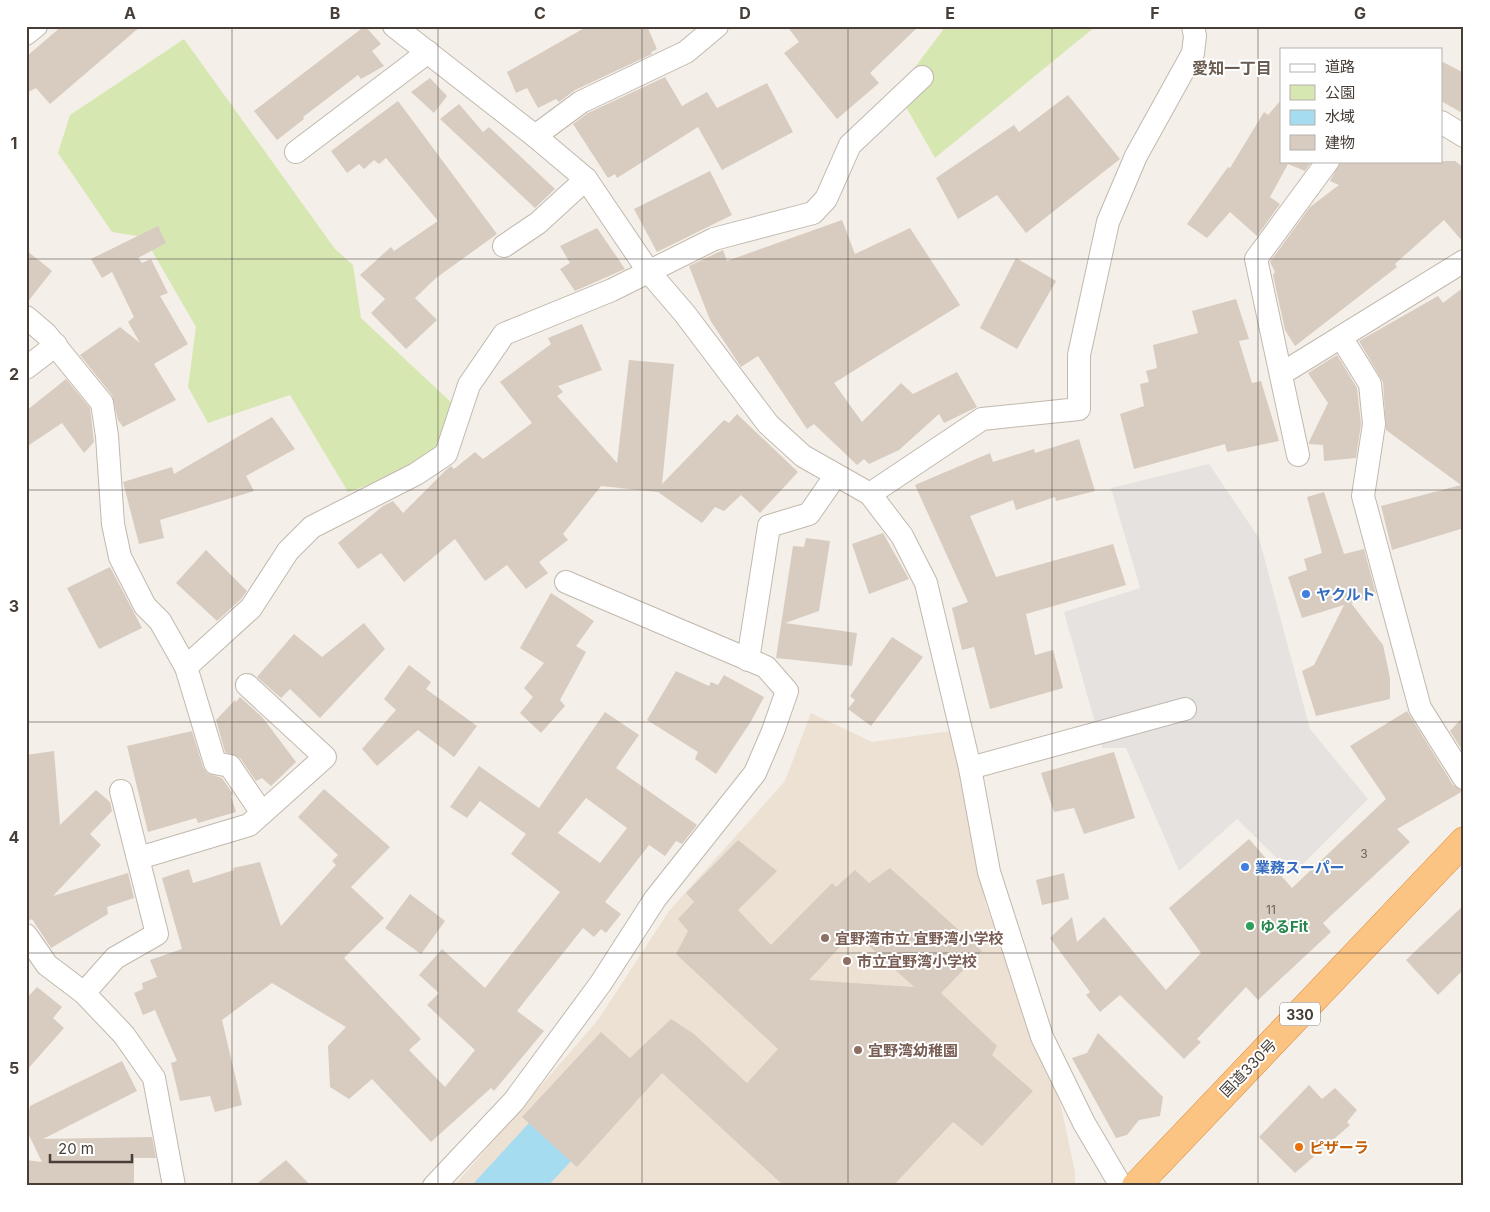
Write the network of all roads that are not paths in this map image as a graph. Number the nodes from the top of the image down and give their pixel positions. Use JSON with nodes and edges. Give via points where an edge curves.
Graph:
{"nodes":[{"id":1,"x":36,"y":26,"type":"edge"},
{"id":2,"x":394,"y":26,"type":"edge"},
{"id":3,"x":717,"y":26,"type":"edge"},
{"id":4,"x":1193,"y":26,"type":"edge"},
{"id":5,"x":26,"y":34,"type":"edge"},
{"id":6,"x":428,"y":52,"type":"junction"},
{"id":7,"x":922,"y":76,"type":"dead end"},
{"id":8,"x":1442,"y":123,"type":"edge"},
{"id":9,"x":535,"y":136,"type":"junction"},
{"id":10,"x":1464,"y":136,"type":"edge"},
{"id":11,"x":296,"y":152,"type":"dead end"},
{"id":12,"x":1327,"y":162,"type":"edge"},
{"id":13,"x":586,"y":179,"type":"junction"},
{"id":14,"x":504,"y":246,"type":"dead end"},
{"id":15,"x":1464,"y":262,"type":"edge"},
{"id":16,"x":649,"y":272,"type":"junction"},
{"id":17,"x":26,"y":317,"type":"edge"},
{"id":18,"x":1341,"y":337,"type":"junction"},
{"id":19,"x":56,"y":345,"type":"junction"},
{"id":20,"x":26,"y":368,"type":"edge"},
{"id":21,"x":1281,"y":374,"type":"junction"},
{"id":22,"x":1298,"y":455,"type":"dead end"},
{"id":23,"x":836,"y":475,"type":"junction"},
{"id":24,"x":870,"y":494,"type":"junction"},
{"id":25,"x":566,"y":582,"type":"dead end"},
{"id":26,"x":748,"y":660,"type":"junction"},
{"id":27,"x":186,"y":667,"type":"junction"},
{"id":28,"x":247,"y":685,"type":"dead end"},
{"id":29,"x":1185,"y":708,"type":"dead end"},
{"id":30,"x":970,"y":768,"type":"junction"},
{"id":31,"x":1464,"y":778,"type":"edge"},
{"id":32,"x":121,"y":791,"type":"dead end"},
{"id":33,"x":262,"y":813,"type":"junction"},
{"id":34,"x":1464,"y":841,"type":"edge"},
{"id":35,"x":139,"y":858,"type":"junction"},
{"id":36,"x":26,"y":935,"type":"edge"},
{"id":37,"x":84,"y":993,"type":"junction"},
{"id":38,"x":174,"y":1186,"type":"edge"},
{"id":39,"x":434,"y":1186,"type":"edge"},
{"id":40,"x":1121,"y":1186,"type":"edge"},
{"id":41,"x":1136,"y":1186,"type":"edge"}],
"edges":[{"from":1,"to":5,"type":"street"},
{"from":2,"to":6,"type":"street"},
{"from":3,"to":9,"type":"street","via":[[686,52],[581,102]]},
{"from":4,"to":24,"type":"street","via":[[1193,53],[1136,156],[1108,222],[1080,355],[1079,409],[982,419]]},
{"from":6,"to":9,"type":"street"},
{"from":6,"to":11,"type":"street"},
{"from":7,"to":16,"type":"street","via":[[850,145],[826,199],[813,213],[714,239]]},
{"from":8,"to":10,"type":"street"},
{"from":9,"to":13,"type":"street"},
{"from":12,"to":21,"type":"street","via":[[1256,259]]},
{"from":13,"to":14,"type":"street","via":[[538,223]]},
{"from":13,"to":16,"type":"street"},
{"from":15,"to":18,"type":"street"},
{"from":16,"to":23,"type":"street","via":[[768,424],[803,456]]},
{"from":16,"to":27,"type":"street","via":[[504,334],[469,385],[446,454],[416,474],[312,527],[288,550],[251,608]]},
{"from":17,"to":19,"type":"street"},
{"from":18,"to":21,"type":"street"},
{"from":18,"to":31,"type":"street","via":[[1370,384],[1374,424],[1363,496],[1420,708]]},
{"from":19,"to":20,"type":"street"},
{"from":19,"to":27,"type":"street","via":[[102,403],[113,524],[120,557],[145,606],[160,621]]},
{"from":21,"to":22,"type":"street"},
{"from":23,"to":24,"type":"street"},
{"from":23,"to":26,"type":"street","via":[[809,514],[769,526]]},
{"from":24,"to":30,"type":"street","via":[[902,536],[926,584]]},
{"from":25,"to":26,"type":"street"},
{"from":26,"to":39,"type":"street","via":[[766,667],[787,691],[755,773],[655,899],[600,983],[514,1102]]},
{"from":27,"to":33,"type":"street","via":[[215,764],[230,766]]},
{"from":28,"to":33,"type":"street","via":[[325,757]]},
{"from":29,"to":30,"type":"street"},
{"from":30,"to":40,"type":"street","via":[[989,872],[1042,1037],[1084,1124]]},
{"from":32,"to":35,"type":"street"},
{"from":33,"to":35,"type":"street","via":[[249,825]]},
{"from":34,"to":41,"type":"highway","name":"国道330号","number":"330"},
{"from":35,"to":37,"type":"street","via":[[158,934],[114,958]]},
{"from":36,"to":37,"type":"street","via":[[47,964]]},
{"from":37,"to":38,"type":"street","via":[[124,1035],[154,1078]]}]}
